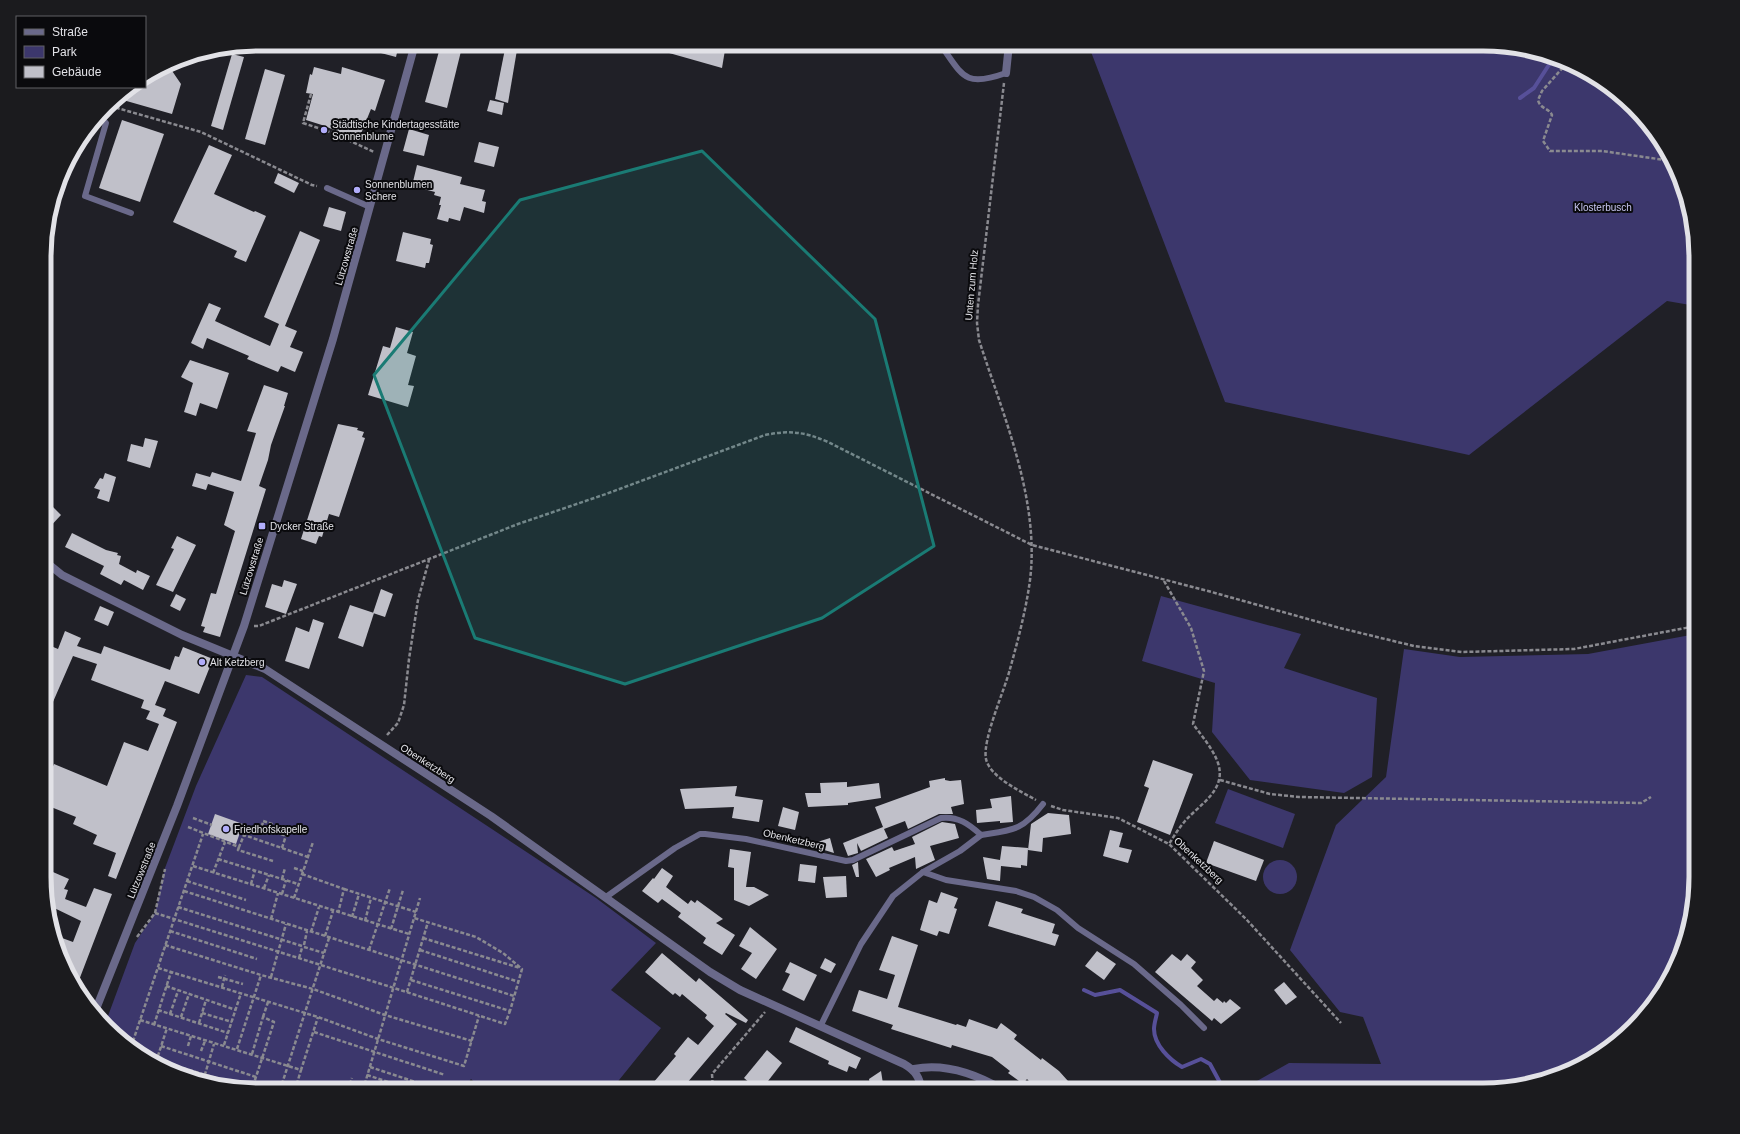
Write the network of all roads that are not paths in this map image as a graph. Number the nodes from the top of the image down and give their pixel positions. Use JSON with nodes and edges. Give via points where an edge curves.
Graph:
{"nodes":[{"id":1,"x":413,"y":51,"type":"edge"},
{"id":2,"x":945,"y":51,"type":"edge"},
{"id":3,"x":1008,"y":51,"type":"edge"},
{"id":4,"x":1006,"y":73,"type":"joint"},
{"id":5,"x":103,"y":120,"type":"edge"},
{"id":6,"x":327,"y":188,"type":"road end"},
{"id":7,"x":370,"y":207,"type":"junction"},
{"id":8,"x":131,"y":212,"type":"dead end"},
{"id":9,"x":51,"y":566,"type":"edge"},
{"id":10,"x":234,"y":655,"type":"junction"},
{"id":11,"x":1043,"y":804,"type":"road end"},
{"id":12,"x":981,"y":835,"type":"junction"},
{"id":13,"x":923,"y":872,"type":"junction"},
{"id":14,"x":606,"y":897,"type":"junction"},
{"id":15,"x":97,"y":1006,"type":"edge"},
{"id":16,"x":821,"y":1025,"type":"junction"},
{"id":17,"x":1204,"y":1028,"type":"dead end"},
{"id":18,"x":914,"y":1069,"type":"junction"},
{"id":19,"x":920,"y":1083,"type":"edge"},
{"id":20,"x":991,"y":1083,"type":"edge"}],
"edges":[{"from":1,"to":7,"type":"street","name":"Lützowstraße"},
{"from":2,"to":4,"type":"lane","via":[[961,74],[967,77],[988,79]]},
{"from":3,"to":4,"type":"street"},
{"from":5,"to":8,"type":"lane","via":[[106,123],[85,196]]},
{"from":6,"to":7,"type":"lane"},
{"from":7,"to":10,"type":"street","name":"Lützowstraße","via":[[315,400]]},
{"from":9,"to":10,"type":"street","via":[[62,575],[182,635]]},
{"from":10,"to":14,"type":"street","name":"Obenketzberg","via":[[266,670],[380,743],[491,816]]},
{"from":10,"to":15,"type":"street","name":"Lützowstraße"},
{"from":11,"to":12,"type":"lane","via":[[1022,826]]},
{"from":12,"to":13,"type":"lane","via":[[960,851]]},
{"from":12,"to":14,"type":"lane","name":"Obenketzberg","via":[[963,821],[949,817],[941,818],[846,861],[746,839],[700,834],[675,848]]},
{"from":13,"to":16,"type":"lane","via":[[893,896],[882,912],[851,963]]},
{"from":13,"to":17,"type":"lane","via":[[946,880],[1016,891],[1034,897],[1057,910],[1078,928],[1134,964]]},
{"from":14,"to":16,"type":"street","name":"Obenketzberg","via":[[710,972],[740,990]]},
{"from":16,"to":18,"type":"street","name":"Obenketzberg"},
{"from":18,"to":19,"type":"street"},
{"from":18,"to":20,"type":"street","via":[[942,1067]]}]}
